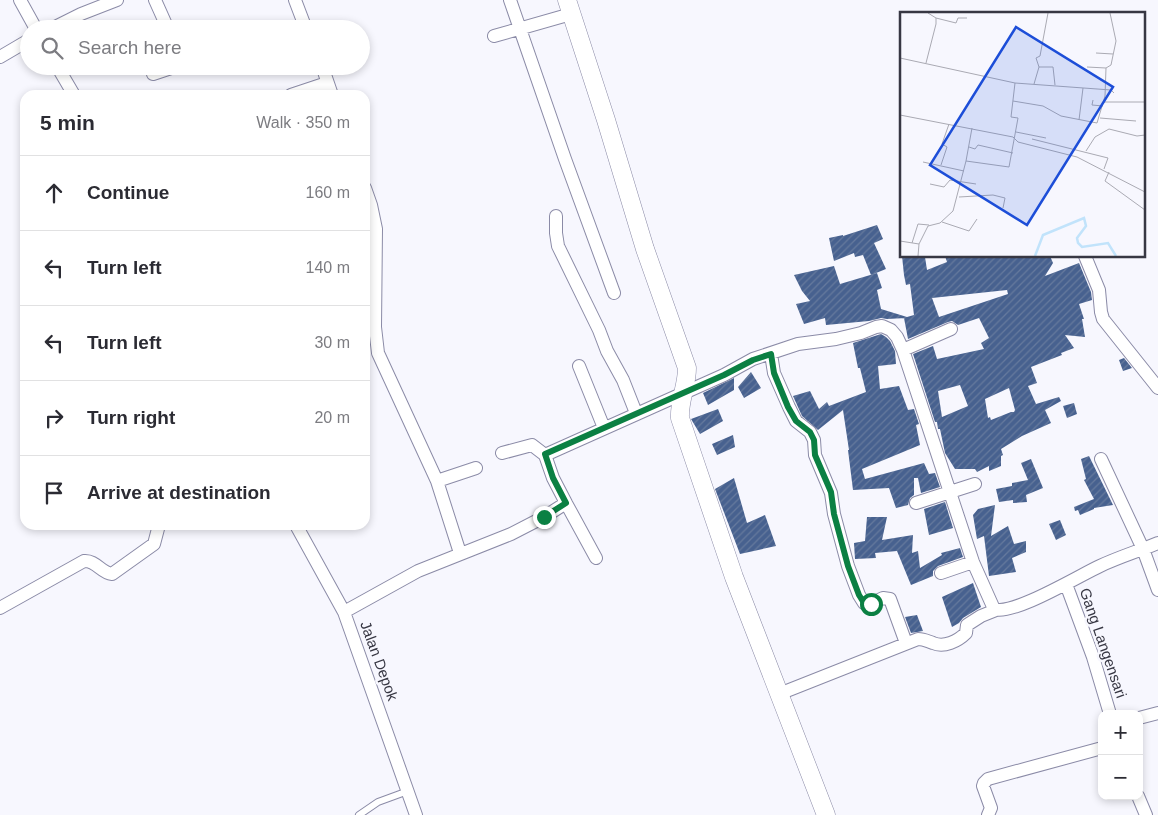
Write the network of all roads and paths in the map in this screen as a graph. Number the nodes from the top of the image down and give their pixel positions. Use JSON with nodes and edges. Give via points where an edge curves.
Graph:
{"nodes":[{"id":1,"x":20,"y":0,"type":"edge"},
{"id":2,"x":117,"y":0,"type":"edge"},
{"id":3,"x":154,"y":0,"type":"edge"},
{"id":4,"x":295,"y":0,"type":"edge"},
{"id":5,"x":510,"y":0,"type":"edge"},
{"id":6,"x":569,"y":7,"type":"edge"},
{"id":7,"x":31,"y":20,"type":"edge"},
{"id":8,"x":71,"y":20,"type":"edge"},
{"id":9,"x":164,"y":20,"type":"edge"},
{"id":10,"x":303,"y":20,"type":"edge"},
{"id":11,"x":517,"y":29,"type":"junction"},
{"id":12,"x":494,"y":36,"type":"dead end"},
{"id":13,"x":20,"y":46,"type":"edge"},
{"id":14,"x":0,"y":58,"type":"edge"},
{"id":15,"x":62,"y":75,"type":"edge"},
{"id":16,"x":325,"y":75,"type":"edge"},
{"id":17,"x":330,"y":89,"type":"edge"},
{"id":18,"x":71,"y":90,"type":"edge"},
{"id":19,"x":370,"y":202,"type":"edge"},
{"id":20,"x":556,"y":216,"type":"dead end"},
{"id":21,"x":1086,"y":258,"type":"edge"},
{"id":22,"x":614,"y":293,"type":"dead end"},
{"id":23,"x":952,"y":328,"type":"dead end"},
{"id":24,"x":903,"y":350,"type":"junction"},
{"id":25,"x":771,"y":354,"type":"junction"},
{"id":26,"x":579,"y":366,"type":"dead end"},
{"id":27,"x":1158,"y":388,"type":"edge"},
{"id":28,"x":685,"y":392,"type":"junction"},
{"id":29,"x":636,"y":414,"type":"junction"},
{"id":30,"x":604,"y":428,"type":"junction"},
{"id":31,"x":502,"y":453,"type":"dead end"},
{"id":32,"x":545,"y":454,"type":"junction"},
{"id":33,"x":1100,"y":459,"type":"dead end"},
{"id":34,"x":476,"y":468,"type":"dead end"},
{"id":35,"x":437,"y":481,"type":"junction"},
{"id":36,"x":975,"y":484,"type":"dead end"},
{"id":37,"x":949,"y":492,"type":"junction"},
{"id":38,"x":566,"y":503,"type":"junction"},
{"id":39,"x":916,"y":503,"type":"dead end"},
{"id":40,"x":158,"y":530,"type":"edge"},
{"id":41,"x":299,"y":530,"type":"edge"},
{"id":42,"x":1158,"y":543,"type":"edge"},
{"id":43,"x":1143,"y":549,"type":"junction"},
{"id":44,"x":460,"y":553,"type":"junction"},
{"id":45,"x":596,"y":558,"type":"dead end"},
{"id":46,"x":973,"y":562,"type":"junction"},
{"id":47,"x":941,"y":573,"type":"dead end"},
{"id":48,"x":1066,"y":584,"type":"junction"},
{"id":49,"x":1158,"y":590,"type":"edge"},
{"id":50,"x":0,"y":608,"type":"edge"},
{"id":51,"x":996,"y":610,"type":"junction"},
{"id":52,"x":344,"y":612,"type":"junction"},
{"id":53,"x":906,"y":643,"type":"junction"},
{"id":54,"x":779,"y":694,"type":"junction"},
{"id":55,"x":1109,"y":710,"type":"edge"},
{"id":56,"x":1158,"y":713,"type":"edge"},
{"id":57,"x":1143,"y":717,"type":"edge"},
{"id":58,"x":1098,"y":749,"type":"edge"},
{"id":59,"x":408,"y":791,"type":"junction"},
{"id":60,"x":1140,"y":800,"type":"edge"},
{"id":61,"x":359,"y":815,"type":"edge"},
{"id":62,"x":416,"y":815,"type":"edge"},
{"id":63,"x":826,"y":815,"type":"edge"},
{"id":64,"x":988,"y":815,"type":"edge"},
{"id":65,"x":1146,"y":815,"type":"edge"}],
"edges":[{"from":1,"to":7,"type":"street"},
{"from":2,"to":8,"type":"street"},
{"from":3,"to":9,"type":"street"},
{"from":4,"to":10,"type":"street"},
{"from":5,"to":11,"type":"street"},
{"from":6,"to":11,"type":"street"},
{"from":6,"to":28,"type":"street","via":[[645,249],[687,368]]},
{"from":11,"to":12,"type":"street"},
{"from":11,"to":22,"type":"street"},
{"from":13,"to":14,"type":"street"},
{"from":15,"to":18,"type":"street"},
{"from":16,"to":17,"type":"street"},
{"from":19,"to":35,"type":"street","via":[[376,229],[375,327],[378,353]]},
{"from":20,"to":29,"type":"street","via":[[558,246],[623,380]]},
{"from":21,"to":27,"type":"street","via":[[1099,290],[1103,319]]},
{"from":23,"to":24,"type":"street"},
{"from":24,"to":25,"type":"street","via":[[892,332],[882,326],[836,339],[798,344]]},
{"from":24,"to":37,"type":"street"},
{"from":25,"to":28,"type":"street"},
{"from":25,"to":53,"type":"street","via":[[774,373],[788,407],[814,440],[815,455],[831,492],[844,554],[859,595],[868,604],[882,598],[890,599]]},
{"from":26,"to":30,"type":"street"},
{"from":28,"to":29,"type":"street"},
{"from":28,"to":54,"type":"street","via":[[680,418],[734,578]]},
{"from":29,"to":30,"type":"street"},
{"from":30,"to":32,"type":"street"},
{"from":31,"to":32,"type":"street","via":[[532,445]]},
{"from":32,"to":38,"type":"street"},
{"from":33,"to":43,"type":"street"},
{"from":34,"to":35,"type":"street"},
{"from":35,"to":44,"type":"street"},
{"from":36,"to":37,"type":"street"},
{"from":37,"to":39,"type":"street"},
{"from":37,"to":46,"type":"street"},
{"from":38,"to":44,"type":"street","via":[[511,534]]},
{"from":38,"to":45,"type":"street"},
{"from":40,"to":50,"type":"street","via":[[154,544],[112,574],[92,561],[84,561]]},
{"from":41,"to":52,"type":"street","name":"Jalan Depok"},
{"from":42,"to":43,"type":"street"},
{"from":43,"to":48,"type":"street"},
{"from":43,"to":49,"type":"street"},
{"from":44,"to":52,"type":"street","via":[[418,571]]},
{"from":46,"to":47,"type":"street"},
{"from":46,"to":51,"type":"street"},
{"from":48,"to":51,"type":"street","via":[[1028,602]]},
{"from":48,"to":55,"type":"street","name":"Gang Langensari"},
{"from":51,"to":53,"type":"street","via":[[971,622],[966,626],[964,635],[949,643],[938,645],[922,639]]},
{"from":52,"to":59,"type":"street","name":"Jalan Depok"},
{"from":53,"to":54,"type":"street"},
{"from":54,"to":63,"type":"street"},
{"from":56,"to":57,"type":"street"},
{"from":58,"to":64,"type":"street","via":[[988,779],[983,786],[991,808]]},
{"from":59,"to":61,"type":"lane","via":[[378,802]]},
{"from":59,"to":62,"type":"street","name":"Jalan Depok"},
{"from":60,"to":65,"type":"street"}]}
